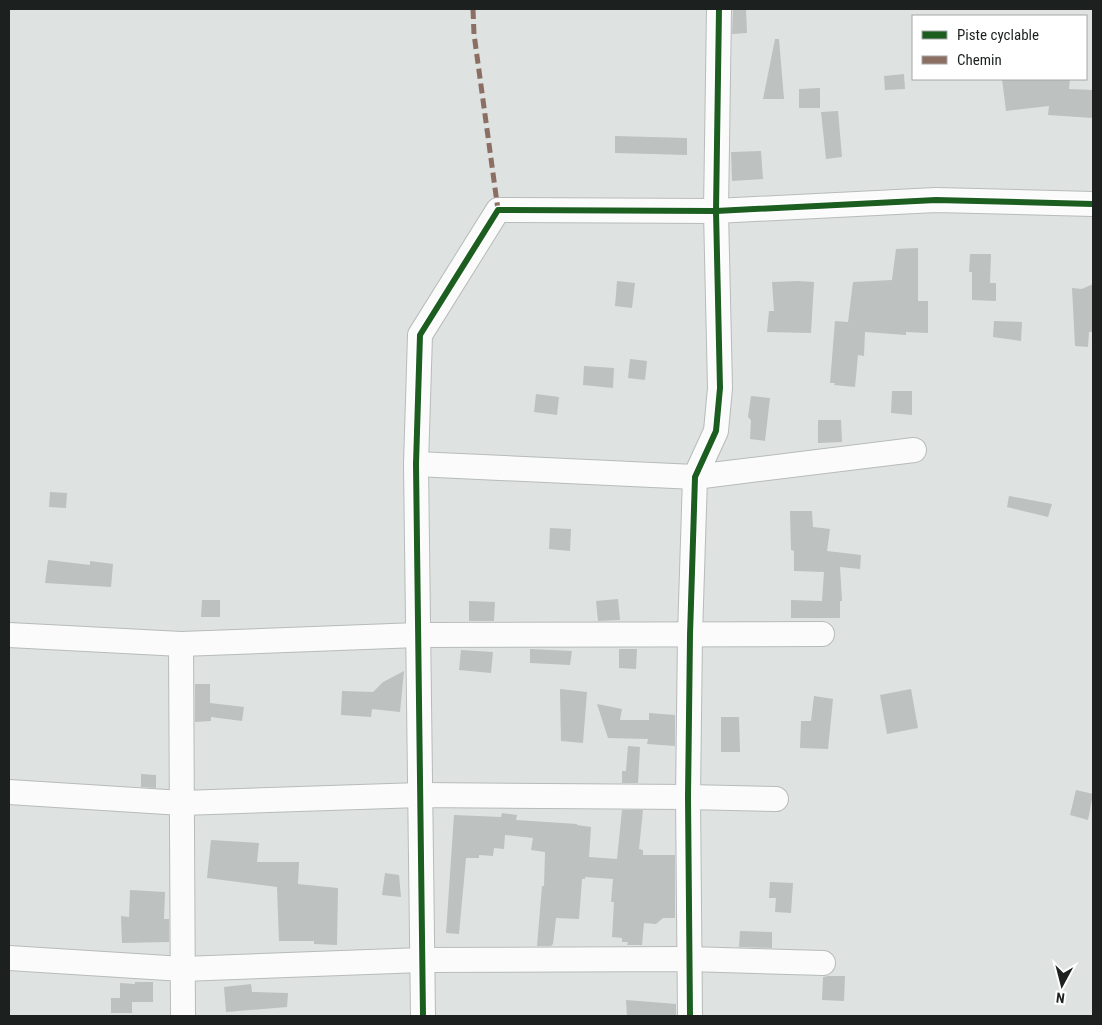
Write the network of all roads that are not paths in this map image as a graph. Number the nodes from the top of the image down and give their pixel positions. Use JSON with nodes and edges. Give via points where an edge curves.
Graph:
{"nodes":[{"id":1,"x":719,"y":9,"type":"edge"},
{"id":2,"x":1093,"y":204,"type":"edge"},
{"id":3,"x":716,"y":210,"type":"junction"},
{"id":4,"x":914,"y":450,"type":"dead end"},
{"id":5,"x":416,"y":464,"type":"junction"},
{"id":6,"x":695,"y":477,"type":"junction"},
{"id":7,"x":822,"y":634,"type":"dead end"},
{"id":8,"x":9,"y":635,"type":"edge"},
{"id":9,"x":418,"y":635,"type":"junction"},
{"id":10,"x":690,"y":635,"type":"junction"},
{"id":11,"x":181,"y":644,"type":"junction"},
{"id":12,"x":9,"y":792,"type":"edge"},
{"id":13,"x":420,"y":795,"type":"junction"},
{"id":14,"x":688,"y":797,"type":"junction"},
{"id":15,"x":776,"y":799,"type":"dead end"},
{"id":16,"x":182,"y":803,"type":"junction"},
{"id":17,"x":9,"y":958,"type":"edge"},
{"id":18,"x":688,"y":959,"type":"junction"},
{"id":19,"x":422,"y":960,"type":"junction"},
{"id":20,"x":823,"y":963,"type":"dead end"},
{"id":21,"x":183,"y":969,"type":"junction"},
{"id":22,"x":183,"y":1016,"type":"edge"},
{"id":23,"x":423,"y":1016,"type":"edge"},
{"id":24,"x":690,"y":1016,"type":"edge"}],
"edges":[{"from":1,"to":3,"type":"street"},
{"from":2,"to":3,"type":"street","via":[[936,200]]},
{"from":3,"to":5,"type":"street","via":[[498,210],[420,335]]},
{"from":3,"to":6,"type":"street","via":[[720,388],[716,431]]},
{"from":4,"to":6,"type":"street"},
{"from":5,"to":6,"type":"street"},
{"from":5,"to":9,"type":"street"},
{"from":6,"to":10,"type":"street"},
{"from":7,"to":10,"type":"street"},
{"from":8,"to":11,"type":"street"},
{"from":9,"to":10,"type":"street"},
{"from":9,"to":11,"type":"street"},
{"from":9,"to":13,"type":"street"},
{"from":10,"to":14,"type":"street"},
{"from":11,"to":16,"type":"street"},
{"from":12,"to":16,"type":"street"},
{"from":13,"to":14,"type":"street"},
{"from":13,"to":16,"type":"street"},
{"from":13,"to":19,"type":"street"},
{"from":14,"to":15,"type":"street"},
{"from":14,"to":18,"type":"street"},
{"from":16,"to":21,"type":"street"},
{"from":17,"to":21,"type":"street"},
{"from":18,"to":19,"type":"street"},
{"from":18,"to":20,"type":"street"},
{"from":18,"to":24,"type":"street"},
{"from":19,"to":21,"type":"street"},
{"from":19,"to":23,"type":"street"},
{"from":21,"to":22,"type":"street"}]}
